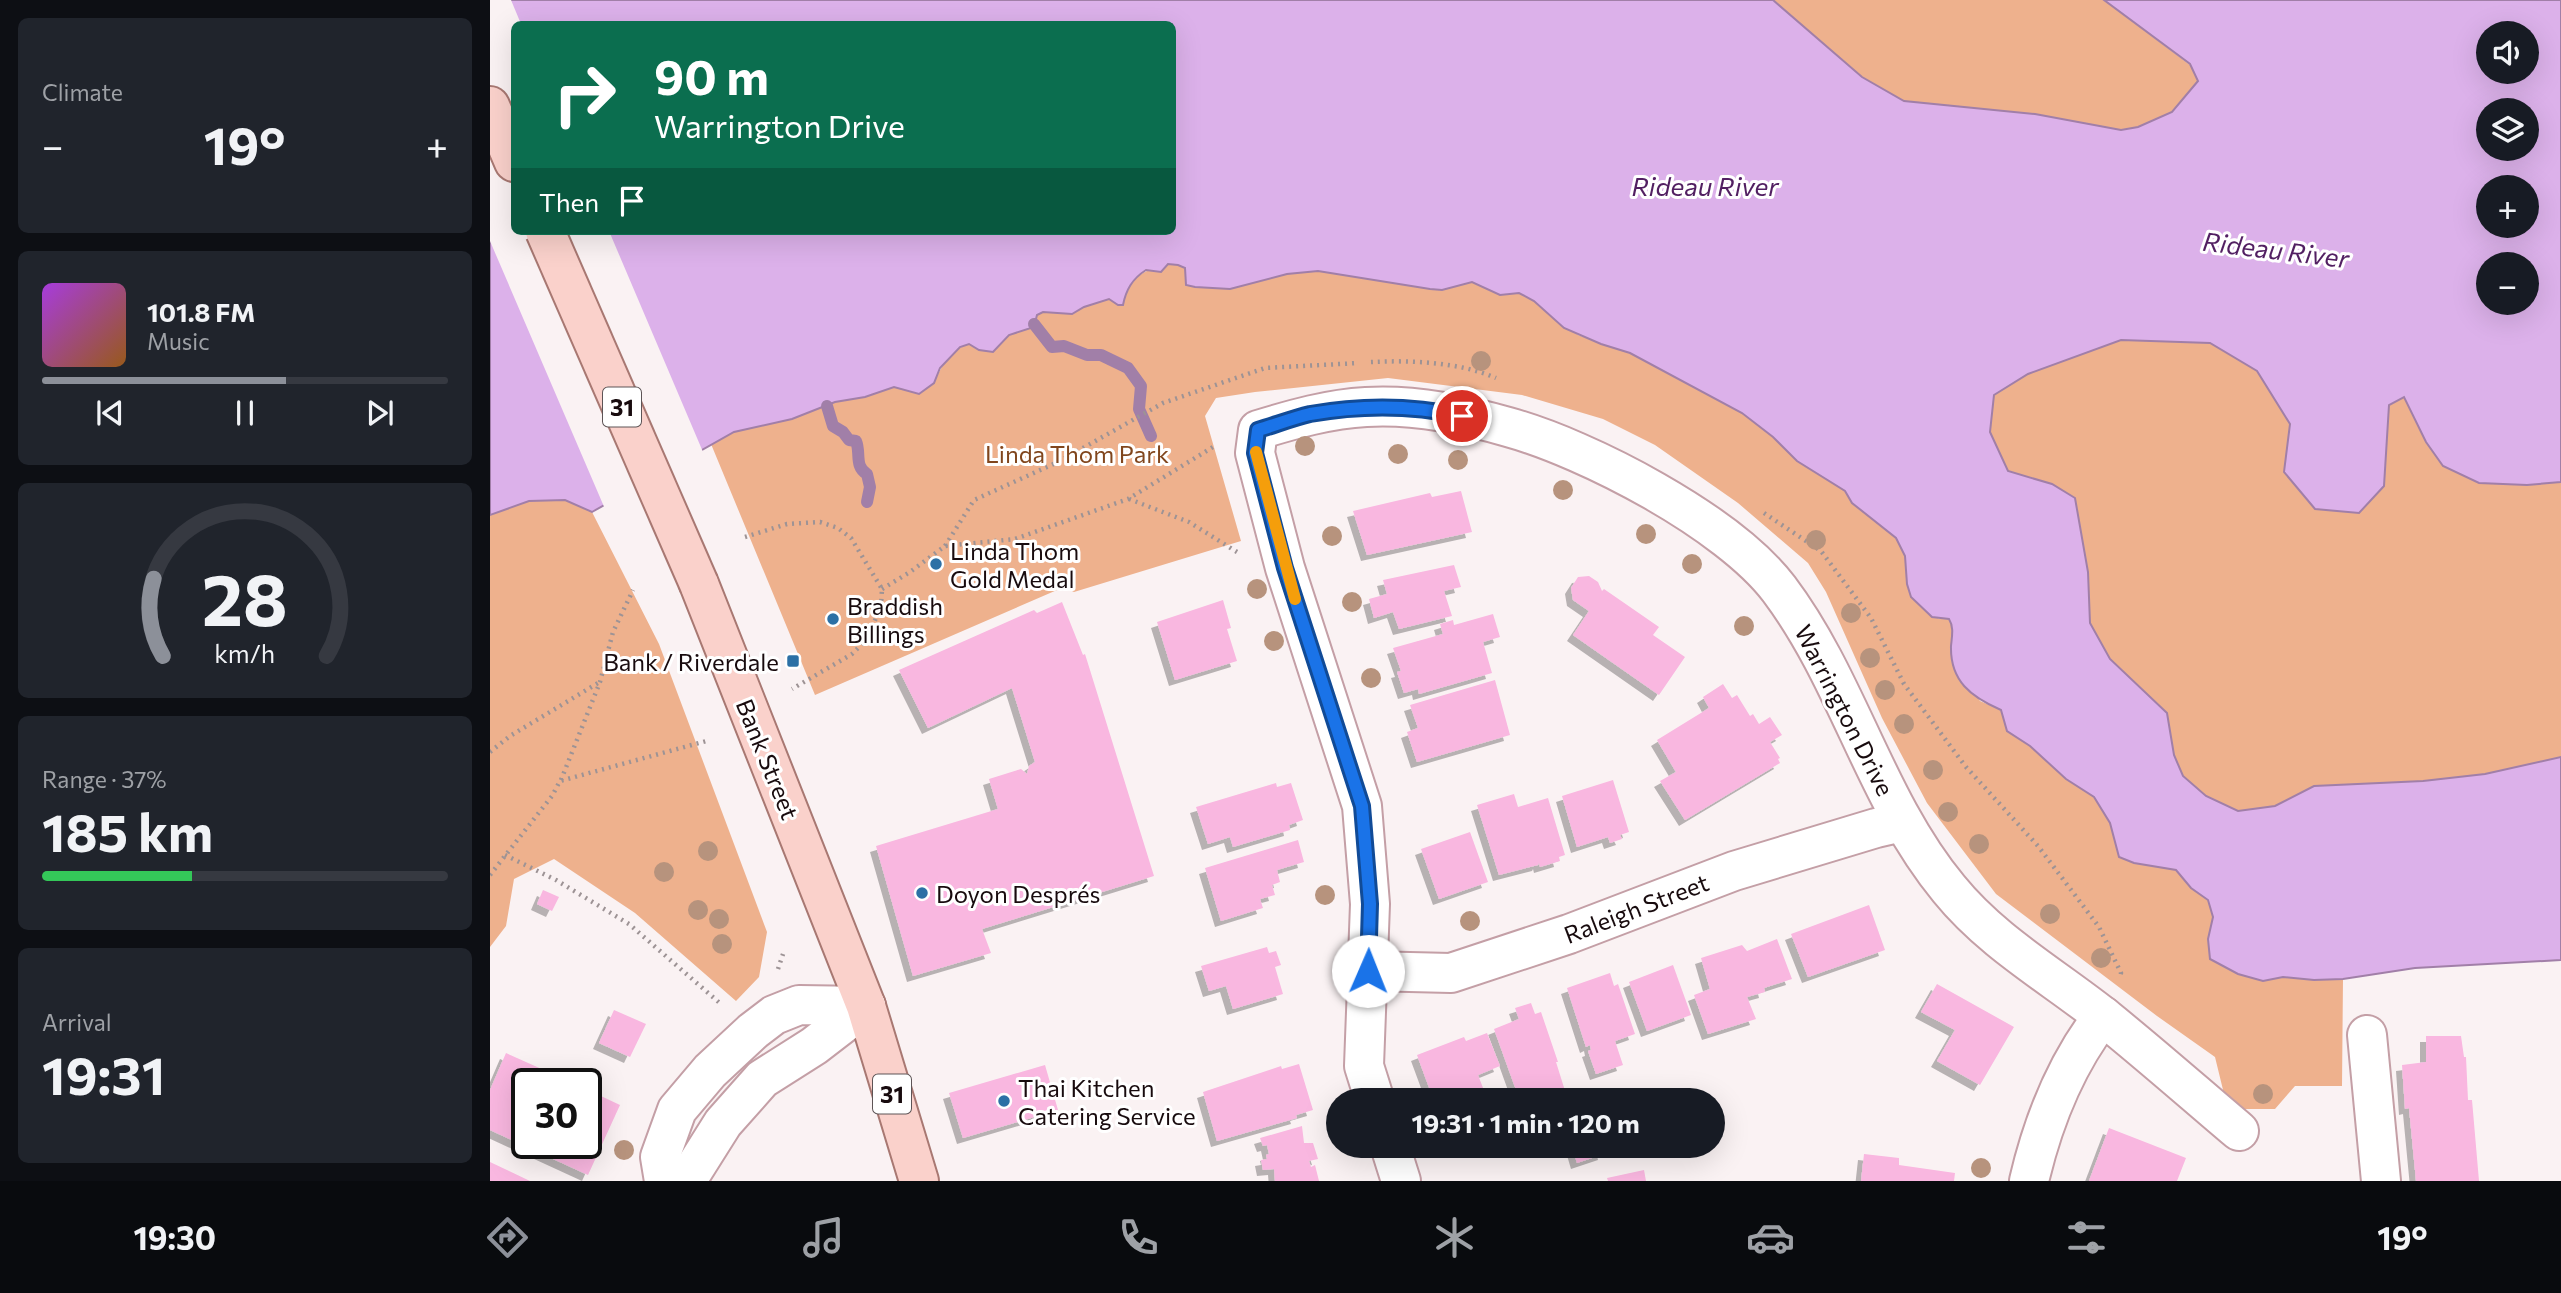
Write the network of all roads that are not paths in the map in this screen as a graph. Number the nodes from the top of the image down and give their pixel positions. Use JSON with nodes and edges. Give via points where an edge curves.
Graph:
{"nodes":[{"id":1,"x":490,"y":106,"type":"edge"},
{"id":2,"x":511,"y":155,"type":"edge"},
{"id":3,"x":547,"y":235,"type":"edge"},
{"id":4,"x":1902,"y":822,"type":"junction"},
{"id":5,"x":1368,"y":971,"type":"junction"},
{"id":6,"x":866,"y":1006,"type":"junction"},
{"id":7,"x":2103,"y":1016,"type":"junction"},
{"id":8,"x":2367,"y":1035,"type":"dead end"},
{"id":9,"x":1371,"y":1088,"type":"edge"},
{"id":10,"x":2239,"y":1131,"type":"dead end"},
{"id":11,"x":1394,"y":1158,"type":"edge"},
{"id":12,"x":664,"y":1181,"type":"edge"},
{"id":13,"x":675,"y":1181,"type":"edge"},
{"id":14,"x":919,"y":1181,"type":"edge"},
{"id":15,"x":1401,"y":1181,"type":"edge"},
{"id":16,"x":2029,"y":1181,"type":"edge"},
{"id":17,"x":2381,"y":1181,"type":"edge"}],
"edges":[{"from":1,"to":2,"type":"main road"},
{"from":3,"to":6,"type":"main road","name":"Bank Street","number":"31","bridge":true,"via":[[699,584]]},
{"from":4,"to":5,"type":"street","name":"Raleigh Street","via":[[1734,871],[1451,973]]},
{"from":4,"to":5,"type":"street","name":"Warrington Drive","via":[[1823,657],[1778,587],[1718,531],[1567,448],[1509,427],[1438,411],[1368,407],[1309,415],[1258,430],[1255,453],[1285,568],[1362,806],[1370,904]]},
{"from":4,"to":7,"type":"street","name":"Warrington Drive","via":[[1949,890],[1983,928]]},
{"from":5,"to":9,"type":"street","via":[[1364,1066]]},
{"from":6,"to":12,"type":"street","via":[[799,1005],[774,1015],[753,1031],[709,1071],[677,1110],[660,1157]]},
{"from":6,"to":13,"type":"street","via":[[762,1079],[723,1123],[694,1169]]},
{"from":6,"to":14,"type":"main road","name":"Bank Street","number":"31"},
{"from":7,"to":10,"type":"street","name":"Warrington Drive"},
{"from":7,"to":16,"type":"street","via":[[2081,1045],[2042,1128]]},
{"from":8,"to":17,"type":"street"},
{"from":11,"to":15,"type":"street"}]}
